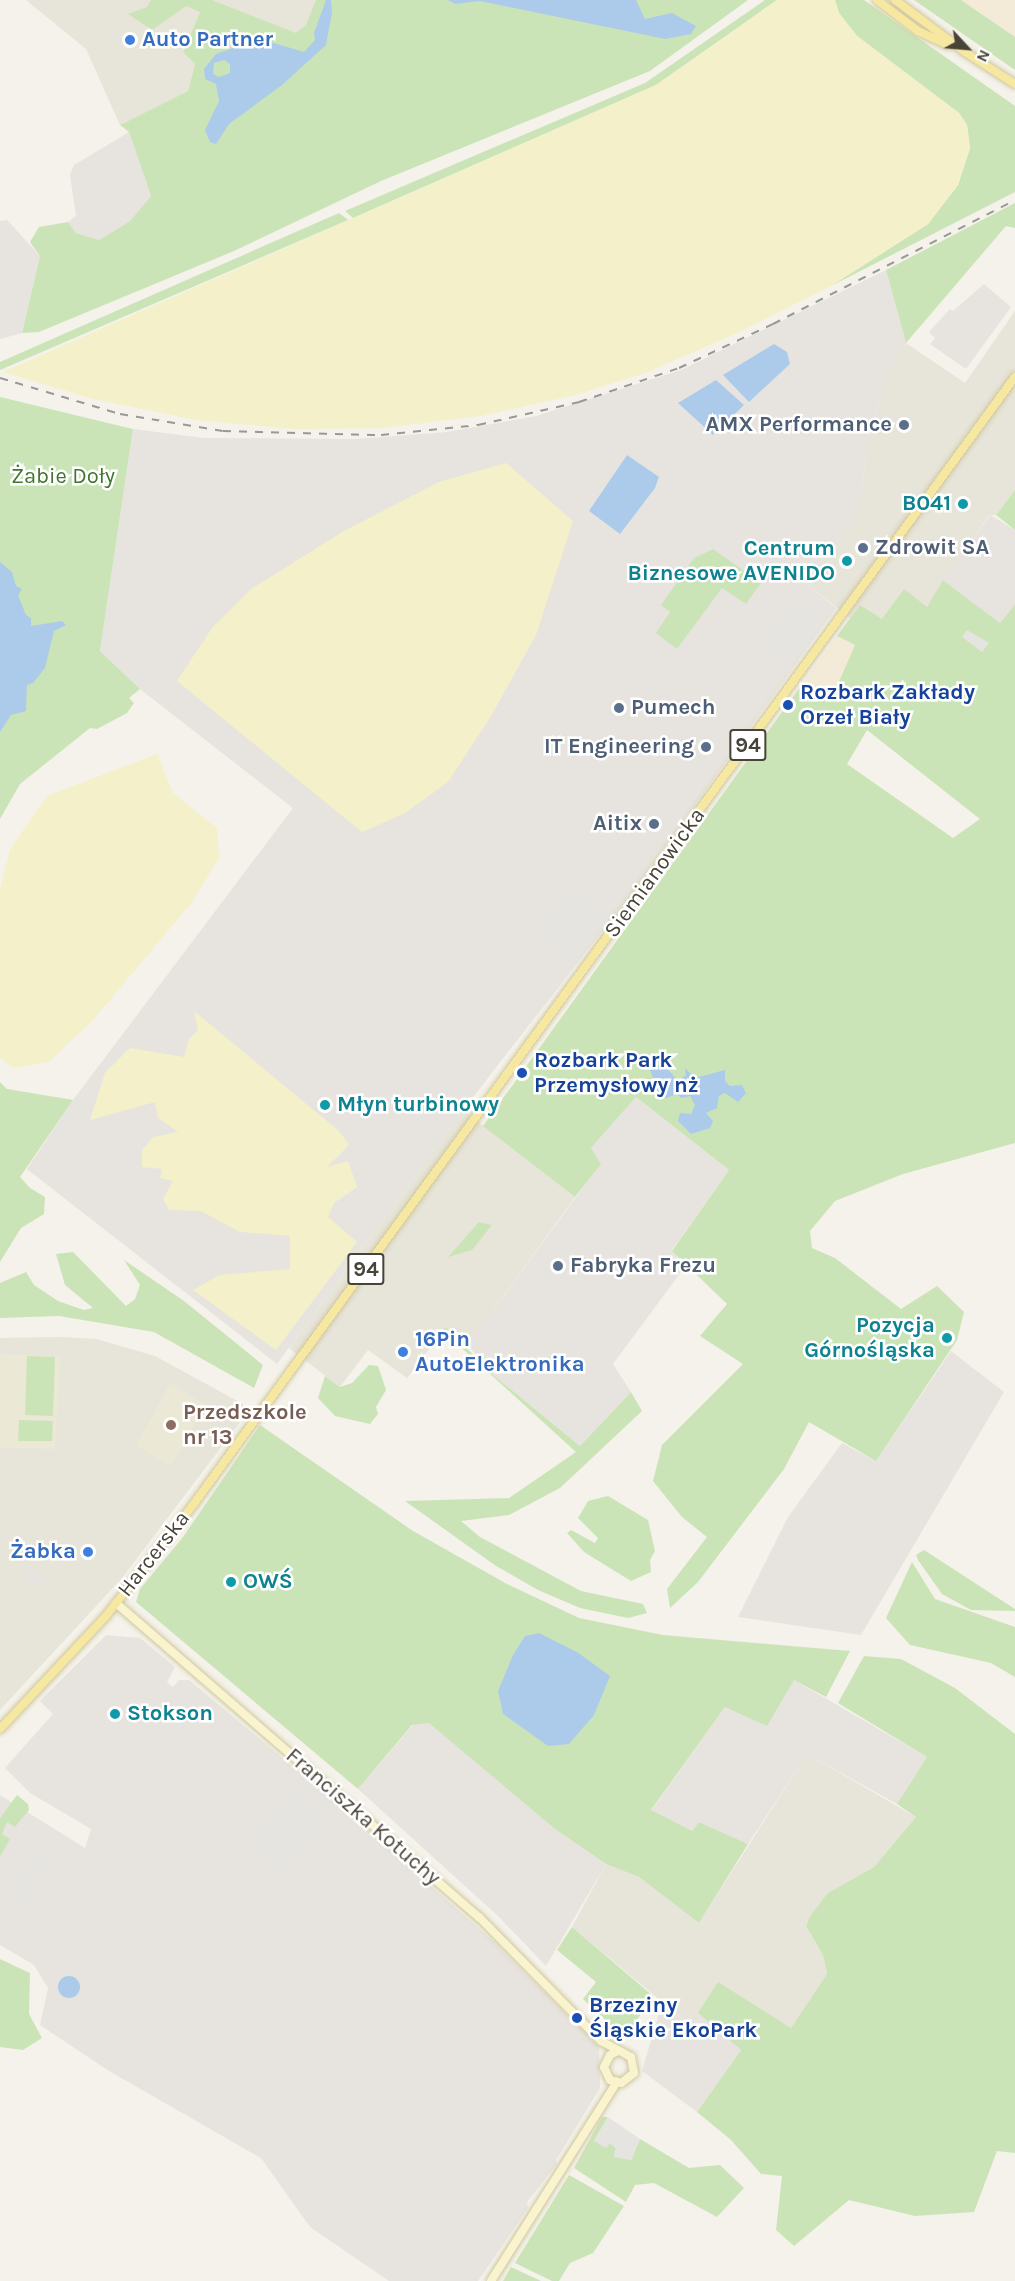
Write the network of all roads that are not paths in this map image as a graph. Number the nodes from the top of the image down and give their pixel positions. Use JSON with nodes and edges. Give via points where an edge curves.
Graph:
{"nodes":[{"id":1,"x":877,"y":0,"type":"edge"},
{"id":2,"x":895,"y":0,"type":"edge"},
{"id":3,"x":965,"y":52,"type":"junction"},
{"id":4,"x":1015,"y":84,"type":"edge"},
{"id":5,"x":1015,"y":377,"type":"edge"},
{"id":6,"x":293,"y":1367,"type":"joint"},
{"id":7,"x":116,"y":1603,"type":"junction"},
{"id":8,"x":0,"y":1729,"type":"edge"},
{"id":9,"x":601,"y":2042,"type":"junction"},
{"id":10,"x":618,"y":2051,"type":"junction"},
{"id":11,"x":606,"y":2058,"type":"junction"},
{"id":12,"x":607,"y":2076,"type":"junction"},
{"id":13,"x":617,"y":2082,"type":"junction"},
{"id":14,"x":603,"y":2100,"type":"junction"},
{"id":15,"x":491,"y":2281,"type":"edge"}],
"edges":[{"from":1,"to":3,"type":"main road","via":[[918,32]]},
{"from":2,"to":3,"type":"main road"},
{"from":3,"to":4,"type":"main road"},
{"from":5,"to":6,"type":"main road","name":"Siemianowicka","number":"94"},
{"from":6,"to":7,"type":"main road","name":"Harcerska","number":"94"},
{"from":7,"to":8,"type":"main road","name":"Harcerska","number":"94"},
{"from":7,"to":9,"type":"street","name":"Franciszka Kotuchy","via":[[479,1917]]},
{"from":9,"to":10,"type":"street","name":"Franciszka Kotuchy"},
{"from":9,"to":11,"type":"street","name":"Franciszka Kotuchy"},
{"from":10,"to":11,"type":"street"},
{"from":10,"to":13,"type":"street","via":[[631,2057],[635,2069],[628,2080]]},
{"from":11,"to":12,"type":"street"},
{"from":12,"to":13,"type":"street"},
{"from":12,"to":14,"type":"street"},
{"from":13,"to":14,"type":"street"},
{"from":14,"to":15,"type":"street"}]}
